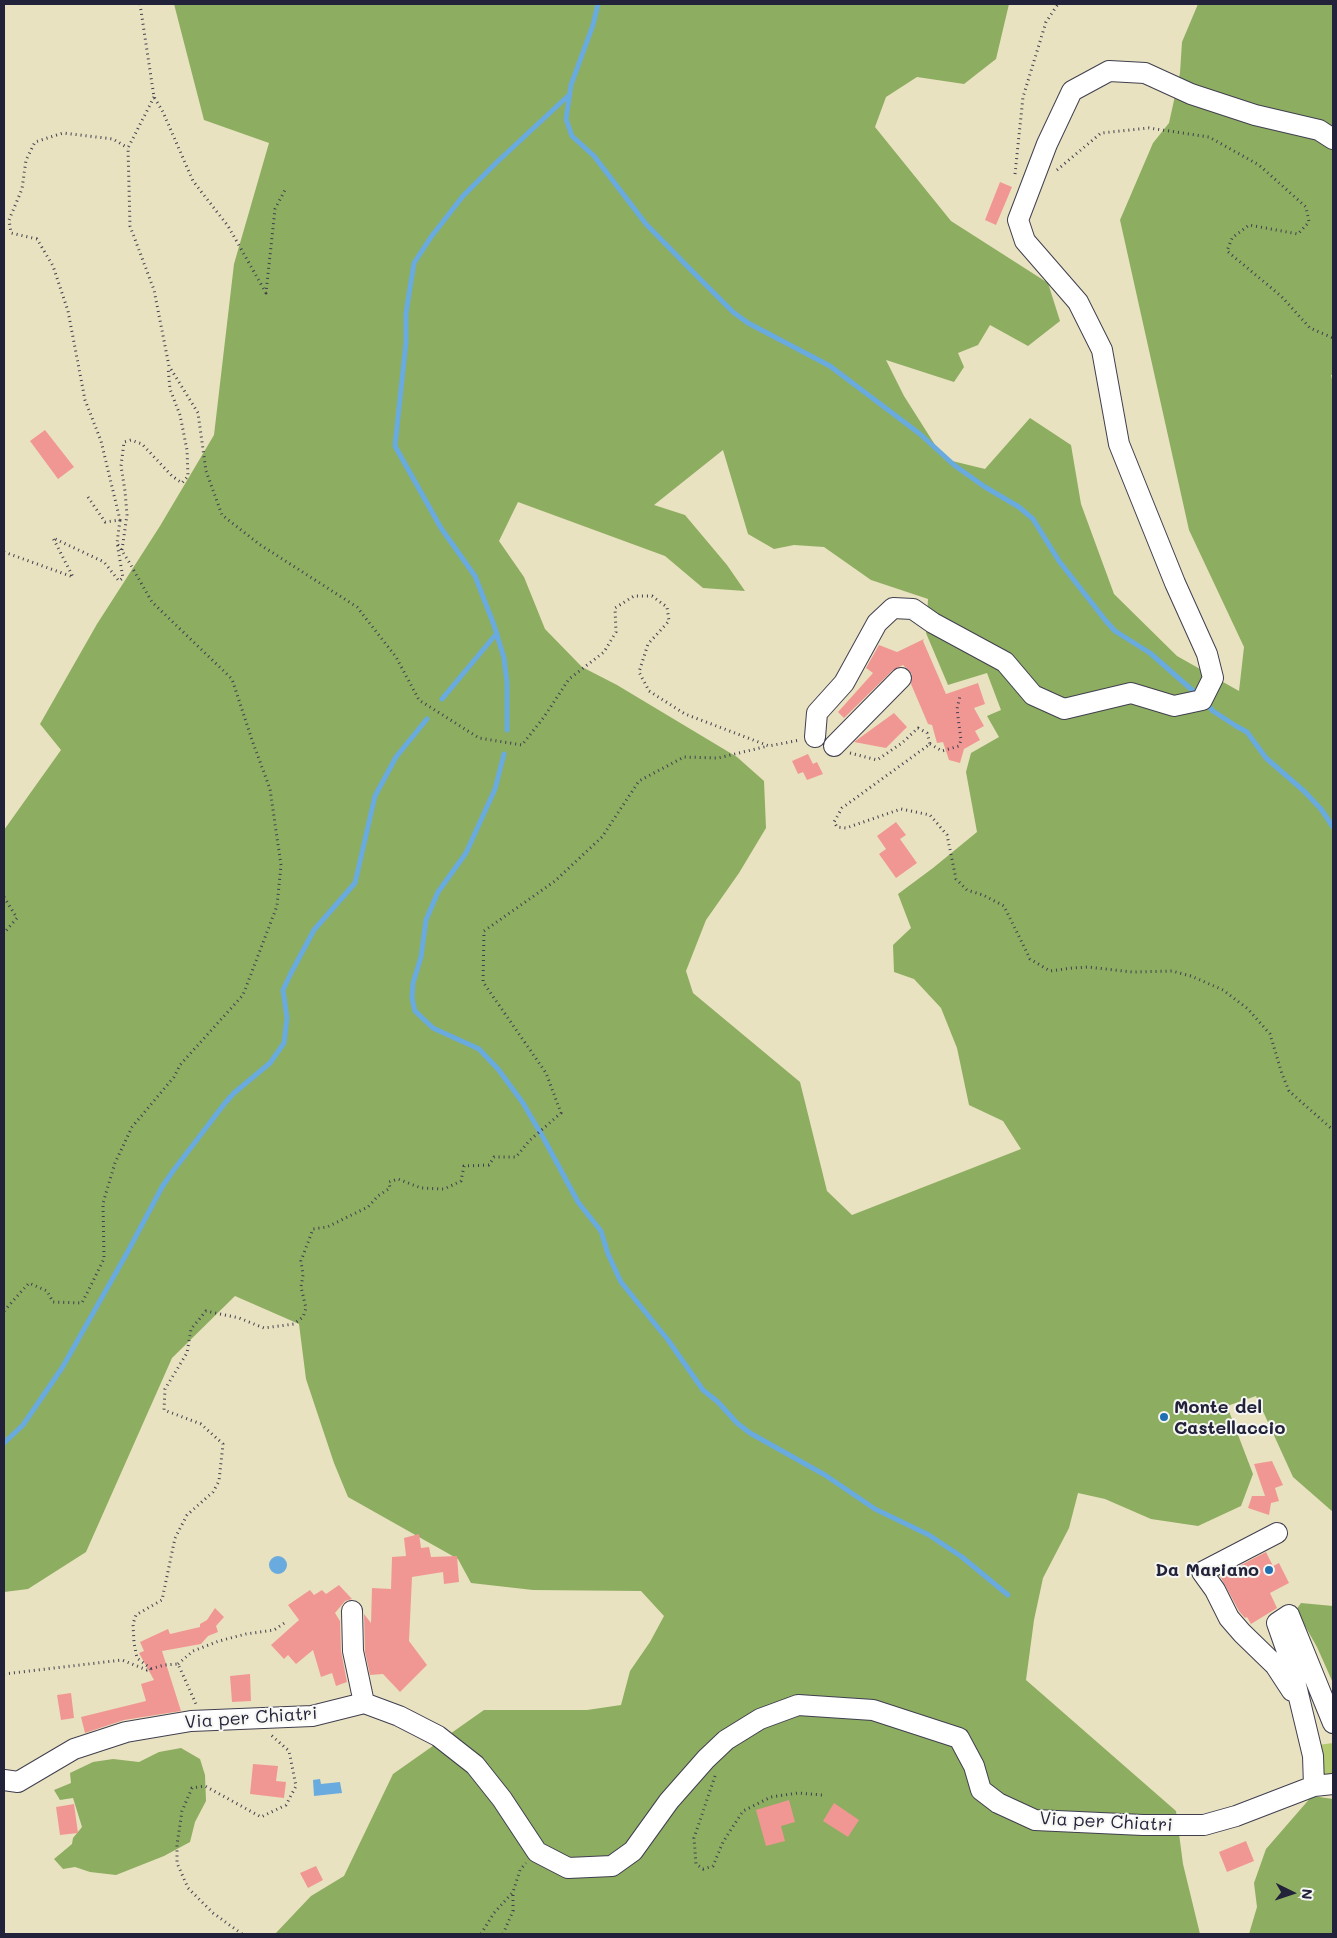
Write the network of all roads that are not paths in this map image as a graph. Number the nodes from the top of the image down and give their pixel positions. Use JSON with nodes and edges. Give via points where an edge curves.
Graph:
{"nodes":[{"id":1,"x":1333,"y":139,"type":"edge"},
{"id":2,"x":901,"y":678,"type":"dead end"},
{"id":3,"x":815,"y":737,"type":"road end"},
{"id":4,"x":834,"y":746,"type":"road end"},
{"id":5,"x":1277,"y":1533,"type":"dead end"},
{"id":6,"x":352,"y":1611,"type":"dead end"},
{"id":7,"x":364,"y":1703,"type":"junction"},
{"id":8,"x":1302,"y":1708,"type":"junction"},
{"id":9,"x":1333,"y":1723,"type":"edge"},
{"id":10,"x":1298,"y":1762,"type":"dead end"},
{"id":11,"x":4,"y":1780,"type":"edge"},
{"id":12,"x":1324,"y":1785,"type":"edge"}],
"edges":[{"from":1,"to":3,"type":"street","via":[[1319,130],[1254,115],[1192,94],[1144,73],[1109,72],[1072,90],[1018,220],[1026,241],[1078,302],[1102,350],[1119,444],[1207,654],[1213,678],[1204,696],[1174,706],[1131,693],[1064,709],[1032,695],[1005,662],[933,624],[913,609],[893,608],[877,623],[844,683],[817,713]]},
{"from":2,"to":4,"type":"street"},
{"from":5,"to":8,"type":"street","via":[[1202,1572],[1229,1618],[1275,1665]]},
{"from":6,"to":7,"type":"street","via":[[354,1651]]},
{"from":7,"to":11,"type":"street","name":"Via per Chiatri","via":[[312,1716],[191,1722],[126,1732],[74,1749],[18,1782]]},
{"from":7,"to":12,"type":"street","name":"Via per Chiatri","via":[[438,1736],[475,1765],[537,1852],[568,1868],[612,1866],[633,1851],[669,1801],[726,1740],[760,1719],[798,1705],[874,1710],[958,1738],[974,1766],[981,1790],[998,1804],[1035,1820],[1204,1825]]},
{"from":8,"to":9,"type":"street","via":[[1277,1623],[1289,1616]]},
{"from":8,"to":12,"type":"street","via":[[1313,1756]]},
{"from":10,"to":12,"type":"street"}]}
